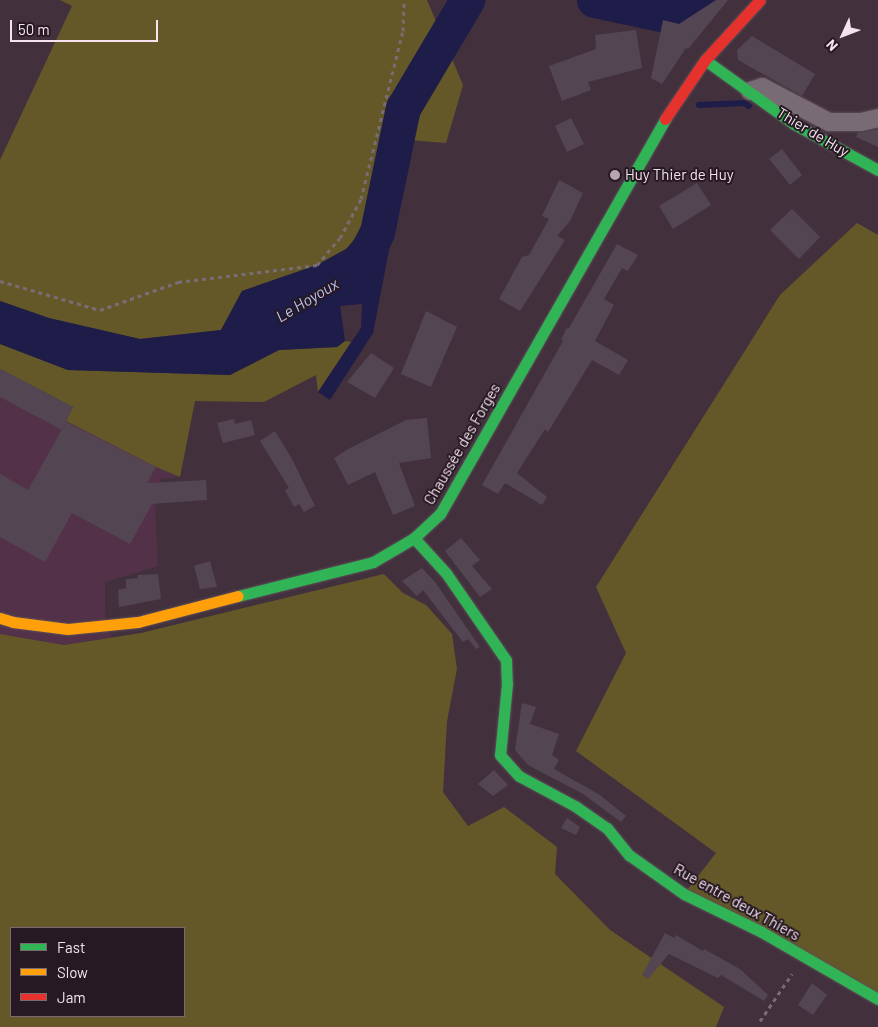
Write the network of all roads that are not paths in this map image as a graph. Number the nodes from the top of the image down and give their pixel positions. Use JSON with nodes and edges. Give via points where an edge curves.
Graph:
{"nodes":[{"id":1,"x":760,"y":0,"type":"edge"},
{"id":2,"x":705,"y":60,"type":"junction"},
{"id":3,"x":749,"y":92,"type":"junction"},
{"id":4,"x":878,"y":118,"type":"edge"},
{"id":5,"x":878,"y":170,"type":"edge"},
{"id":6,"x":414,"y":538,"type":"junction"},
{"id":7,"x":0,"y":618,"type":"edge"},
{"id":8,"x":878,"y":1000,"type":"edge"}],
"edges":[{"from":1,"to":2,"type":"main road","name":"Chaussée des Forges"},
{"from":2,"to":3,"type":"main road","name":"Thier de Huy"},
{"from":2,"to":6,"type":"main road","name":"Chaussée des Forges","via":[[676,100],[440,514]]},
{"from":3,"to":4,"type":"street","name":"Thier de Huy","via":[[762,88],[829,122],[861,122]]},
{"from":3,"to":5,"type":"main road","name":"Thier de Huy","via":[[794,124]]},
{"from":6,"to":7,"type":"main road","name":"Chaussée des Forges","via":[[373,562],[138,622],[68,629]]},
{"from":6,"to":8,"type":"main road","name":"Rue entre deux Thiers","via":[[446,573],[506,660],[507,684],[500,754],[519,776],[575,806],[607,828],[629,855],[684,894],[760,931]]}]}
